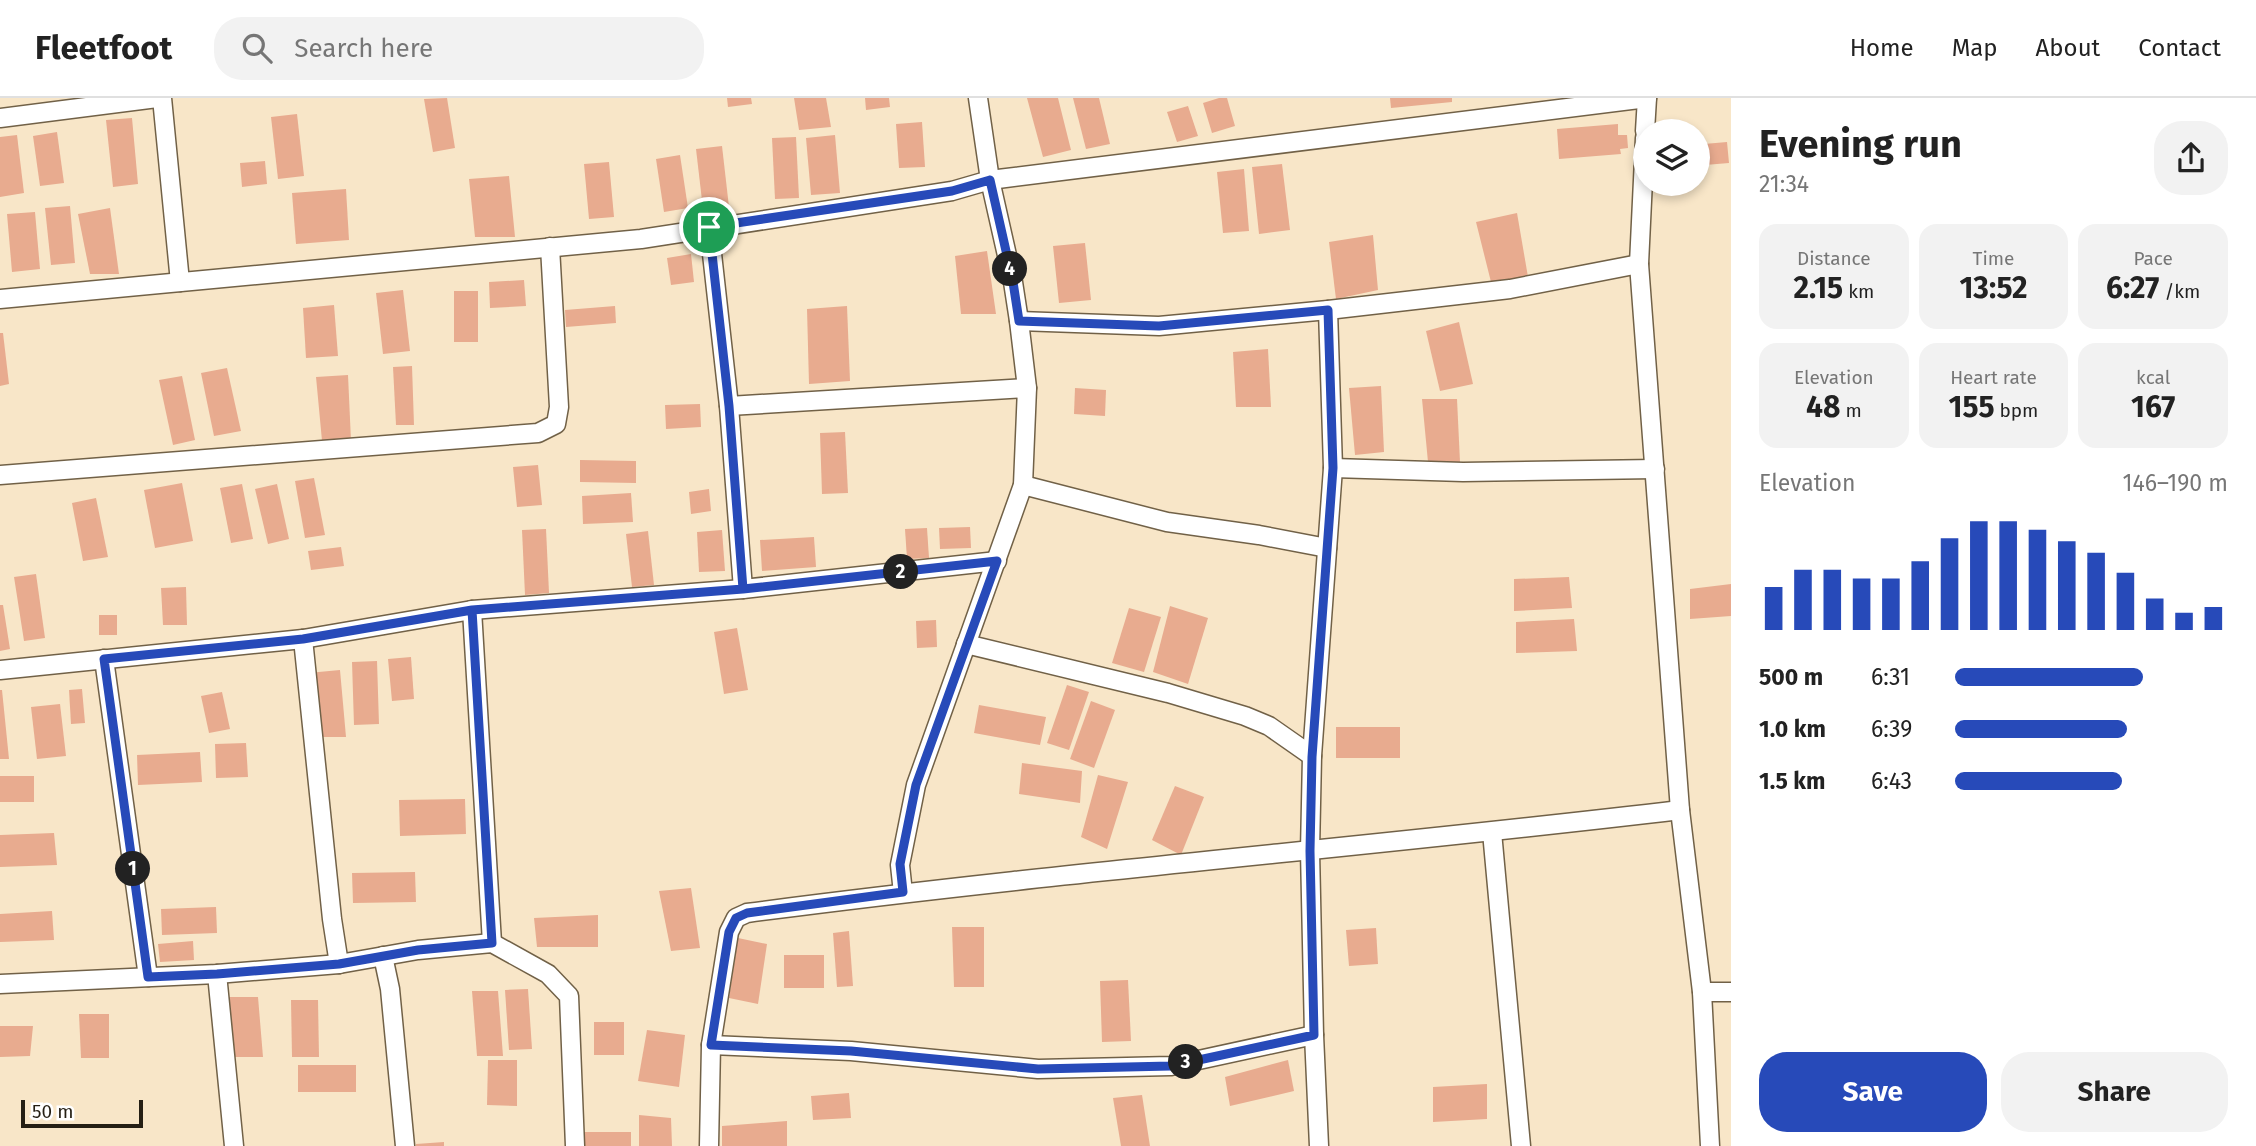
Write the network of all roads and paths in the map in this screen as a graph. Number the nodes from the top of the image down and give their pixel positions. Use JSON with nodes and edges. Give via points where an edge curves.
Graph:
{"nodes":[{"id":1,"x":160,"y":98,"type":"edge"},
{"id":2,"x":978,"y":98,"type":"edge"},
{"id":3,"x":1647,"y":98,"type":"edge"},
{"id":4,"x":0,"y":118,"type":"edge"},
{"id":5,"x":1646,"y":119,"type":"edge"},
{"id":6,"x":990,"y":180,"type":"junction"},
{"id":7,"x":1642,"y":196,"type":"edge"},
{"id":8,"x":709,"y":227,"type":"junction"},
{"id":9,"x":550,"y":247,"type":"junction"},
{"id":10,"x":1639,"y":264,"type":"junction"},
{"id":11,"x":180,"y":282,"type":"junction"},
{"id":12,"x":0,"y":299,"type":"edge"},
{"id":13,"x":1328,"y":310,"type":"junction"},
{"id":14,"x":1019,"y":321,"type":"junction"},
{"id":15,"x":1027,"y":388,"type":"junction"},
{"id":16,"x":729,"y":406,"type":"junction"},
{"id":17,"x":1333,"y":468,"type":"junction"},
{"id":18,"x":1655,"y":469,"type":"junction"},
{"id":19,"x":0,"y":475,"type":"edge"},
{"id":20,"x":1023,"y":485,"type":"junction"},
{"id":21,"x":1327,"y":548,"type":"junction"},
{"id":22,"x":997,"y":561,"type":"junction"},
{"id":23,"x":743,"y":589,"type":"junction"},
{"id":24,"x":472,"y":610,"type":"junction"},
{"id":25,"x":303,"y":639,"type":"junction"},
{"id":26,"x":966,"y":644,"type":"junction"},
{"id":27,"x":104,"y":659,"type":"junction"},
{"id":28,"x":0,"y":670,"type":"edge"},
{"id":29,"x":1312,"y":757,"type":"junction"},
{"id":30,"x":1681,"y":810,"type":"junction"},
{"id":31,"x":1492,"y":832,"type":"junction"},
{"id":32,"x":1310,"y":851,"type":"junction"},
{"id":33,"x":903,"y":892,"type":"junction"},
{"id":34,"x":492,"y":943,"type":"junction"},
{"id":35,"x":383,"y":956,"type":"junction"},
{"id":36,"x":339,"y":964,"type":"junction"},
{"id":37,"x":217,"y":974,"type":"junction"},
{"id":38,"x":148,"y":977,"type":"junction"},
{"id":39,"x":0,"y":984,"type":"edge"},
{"id":40,"x":1702,"y":992,"type":"junction"},
{"id":41,"x":1731,"y":992,"type":"edge"},
{"id":42,"x":1314,"y":1035,"type":"junction"},
{"id":43,"x":711,"y":1045,"type":"junction"},
{"id":44,"x":234,"y":1146,"type":"edge"},
{"id":45,"x":405,"y":1146,"type":"edge"},
{"id":46,"x":575,"y":1146,"type":"edge"},
{"id":47,"x":709,"y":1146,"type":"edge"},
{"id":48,"x":1319,"y":1146,"type":"edge"},
{"id":49,"x":1521,"y":1146,"type":"edge"},
{"id":50,"x":1710,"y":1146,"type":"edge"}],
"edges":[{"from":1,"to":4,"type":"street"},
{"from":1,"to":11,"type":"street"},
{"from":2,"to":6,"type":"street"},
{"from":3,"to":5,"type":"street"},
{"from":3,"to":6,"type":"street"},
{"from":6,"to":8,"type":"street","via":[[952,191]]},
{"from":6,"to":14,"type":"street"},
{"from":7,"to":10,"type":"street"},
{"from":8,"to":9,"type":"street"},
{"from":8,"to":16,"type":"street"},
{"from":9,"to":11,"type":"street"},
{"from":9,"to":19,"type":"street","via":[[559,407],[556,424],[538,433]]},
{"from":10,"to":13,"type":"street","via":[[1510,289]]},
{"from":10,"to":18,"type":"street"},
{"from":11,"to":12,"type":"street"},
{"from":13,"to":14,"type":"street","via":[[1159,326]]},
{"from":13,"to":17,"type":"street"},
{"from":14,"to":15,"type":"street"},
{"from":15,"to":16,"type":"street"},
{"from":15,"to":20,"type":"street"},
{"from":16,"to":23,"type":"street"},
{"from":17,"to":18,"type":"street","via":[[1463,472]]},
{"from":17,"to":21,"type":"street"},
{"from":18,"to":30,"type":"street"},
{"from":20,"to":21,"type":"street","via":[[1167,522]]},
{"from":20,"to":22,"type":"street"},
{"from":21,"to":29,"type":"street"},
{"from":22,"to":23,"type":"street"},
{"from":22,"to":26,"type":"street"},
{"from":23,"to":24,"type":"street"},
{"from":24,"to":25,"type":"street"},
{"from":24,"to":34,"type":"street"},
{"from":25,"to":27,"type":"street"},
{"from":25,"to":36,"type":"street"},
{"from":26,"to":29,"type":"street","via":[[1245,716],[1269,726]]},
{"from":26,"to":33,"type":"street","via":[[916,785],[900,864]]},
{"from":27,"to":28,"type":"street"},
{"from":27,"to":38,"type":"street"},
{"from":29,"to":32,"type":"street"},
{"from":30,"to":31,"type":"street"},
{"from":30,"to":40,"type":"street"},
{"from":31,"to":32,"type":"street"},
{"from":31,"to":49,"type":"street"},
{"from":32,"to":33,"type":"street"},
{"from":32,"to":42,"type":"street"},
{"from":33,"to":43,"type":"street","via":[[736,918],[729,932]]},
{"from":34,"to":35,"type":"street"},
{"from":34,"to":46,"type":"street","via":[[548,974],[569,996]]},
{"from":35,"to":36,"type":"street"},
{"from":35,"to":45,"type":"street"},
{"from":36,"to":37,"type":"street"},
{"from":37,"to":38,"type":"street"},
{"from":37,"to":44,"type":"street"},
{"from":38,"to":39,"type":"street"},
{"from":40,"to":41,"type":"street"},
{"from":40,"to":50,"type":"street"},
{"from":42,"to":43,"type":"street","via":[[1171,1066],[1052,1068]]},
{"from":42,"to":48,"type":"street"},
{"from":43,"to":47,"type":"street"}]}
